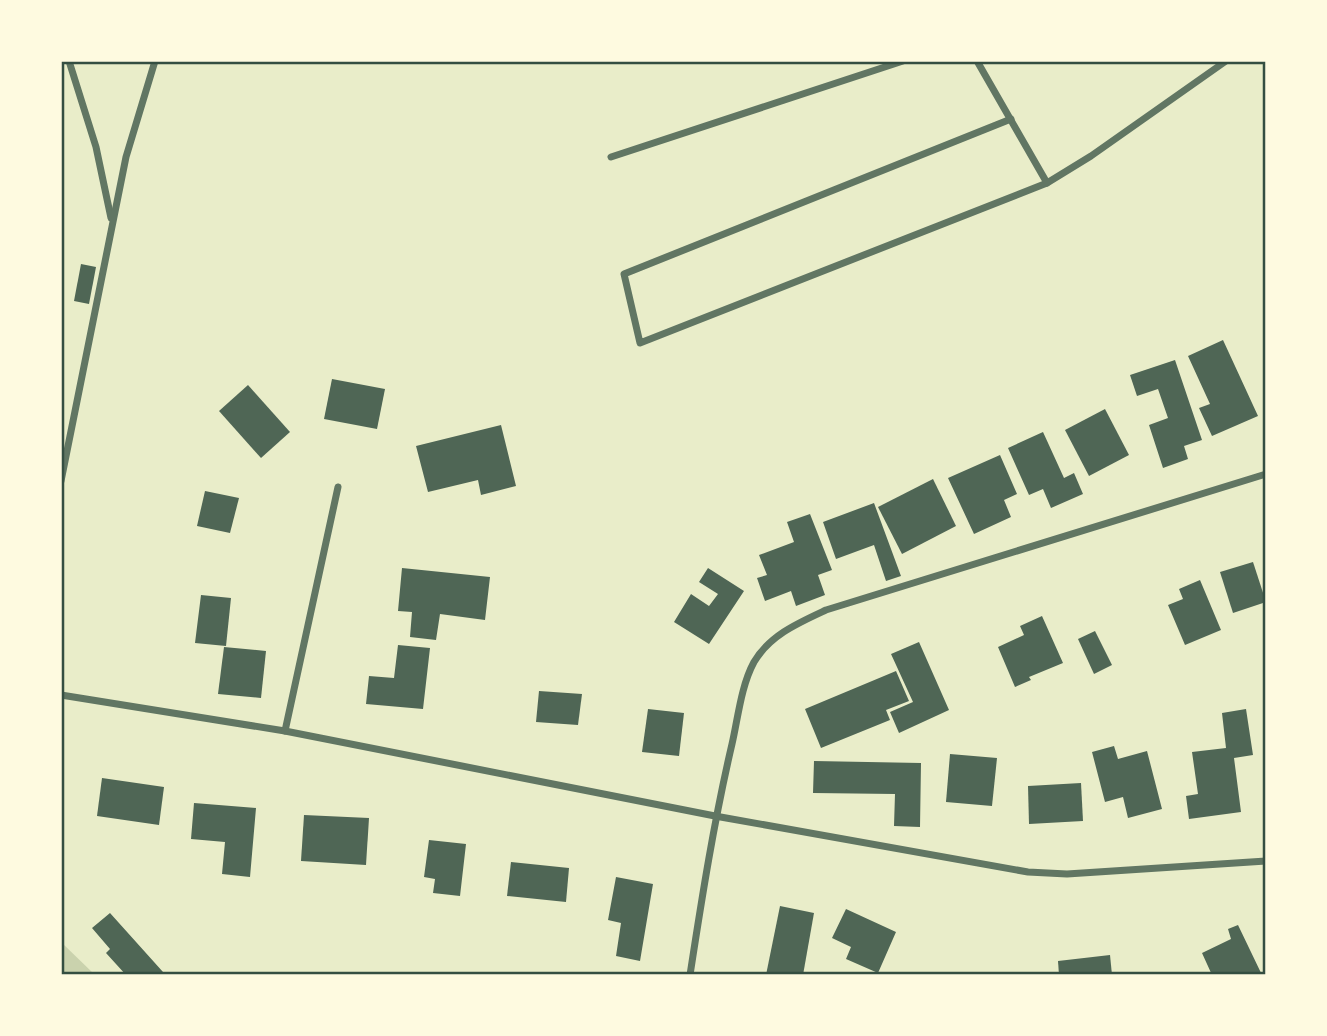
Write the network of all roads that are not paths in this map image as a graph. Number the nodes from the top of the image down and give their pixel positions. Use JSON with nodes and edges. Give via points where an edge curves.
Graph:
{"nodes":[{"id":1,"x":69,"y":61,"type":"edge"},
{"id":2,"x":155,"y":61,"type":"edge"},
{"id":3,"x":903,"y":61,"type":"edge"},
{"id":4,"x":977,"y":61,"type":"edge"},
{"id":5,"x":1226,"y":61,"type":"edge"},
{"id":6,"x":1012,"y":119,"type":"junction"},
{"id":7,"x":611,"y":157,"type":"dead end"},
{"id":8,"x":1047,"y":183,"type":"junction"},
{"id":9,"x":112,"y":222,"type":"junction"},
{"id":10,"x":1266,"y":474,"type":"edge"},
{"id":11,"x":61,"y":481,"type":"edge"},
{"id":12,"x":338,"y":487,"type":"dead end"},
{"id":13,"x":61,"y":695,"type":"edge"},
{"id":14,"x":285,"y":731,"type":"junction"},
{"id":15,"x":715,"y":817,"type":"junction"},
{"id":16,"x":1266,"y":861,"type":"edge"},
{"id":17,"x":690,"y":975,"type":"edge"}],
"edges":[{"from":1,"to":9,"type":"street","via":[[96,147]]},
{"from":2,"to":9,"type":"street"},
{"from":3,"to":7,"type":"street"},
{"from":4,"to":6,"type":"street"},
{"from":5,"to":8,"type":"street"},
{"from":6,"to":8,"type":"street"},
{"from":6,"to":8,"type":"street","via":[[624,274],[640,343]]},
{"from":9,"to":11,"type":"street"},
{"from":10,"to":15,"type":"street","via":[[826,610],[791,626],[754,662]]},
{"from":12,"to":14,"type":"street"},
{"from":13,"to":14,"type":"street"},
{"from":14,"to":15,"type":"street"},
{"from":15,"to":16,"type":"street","via":[[1049,873]]},
{"from":15,"to":17,"type":"street"}]}
